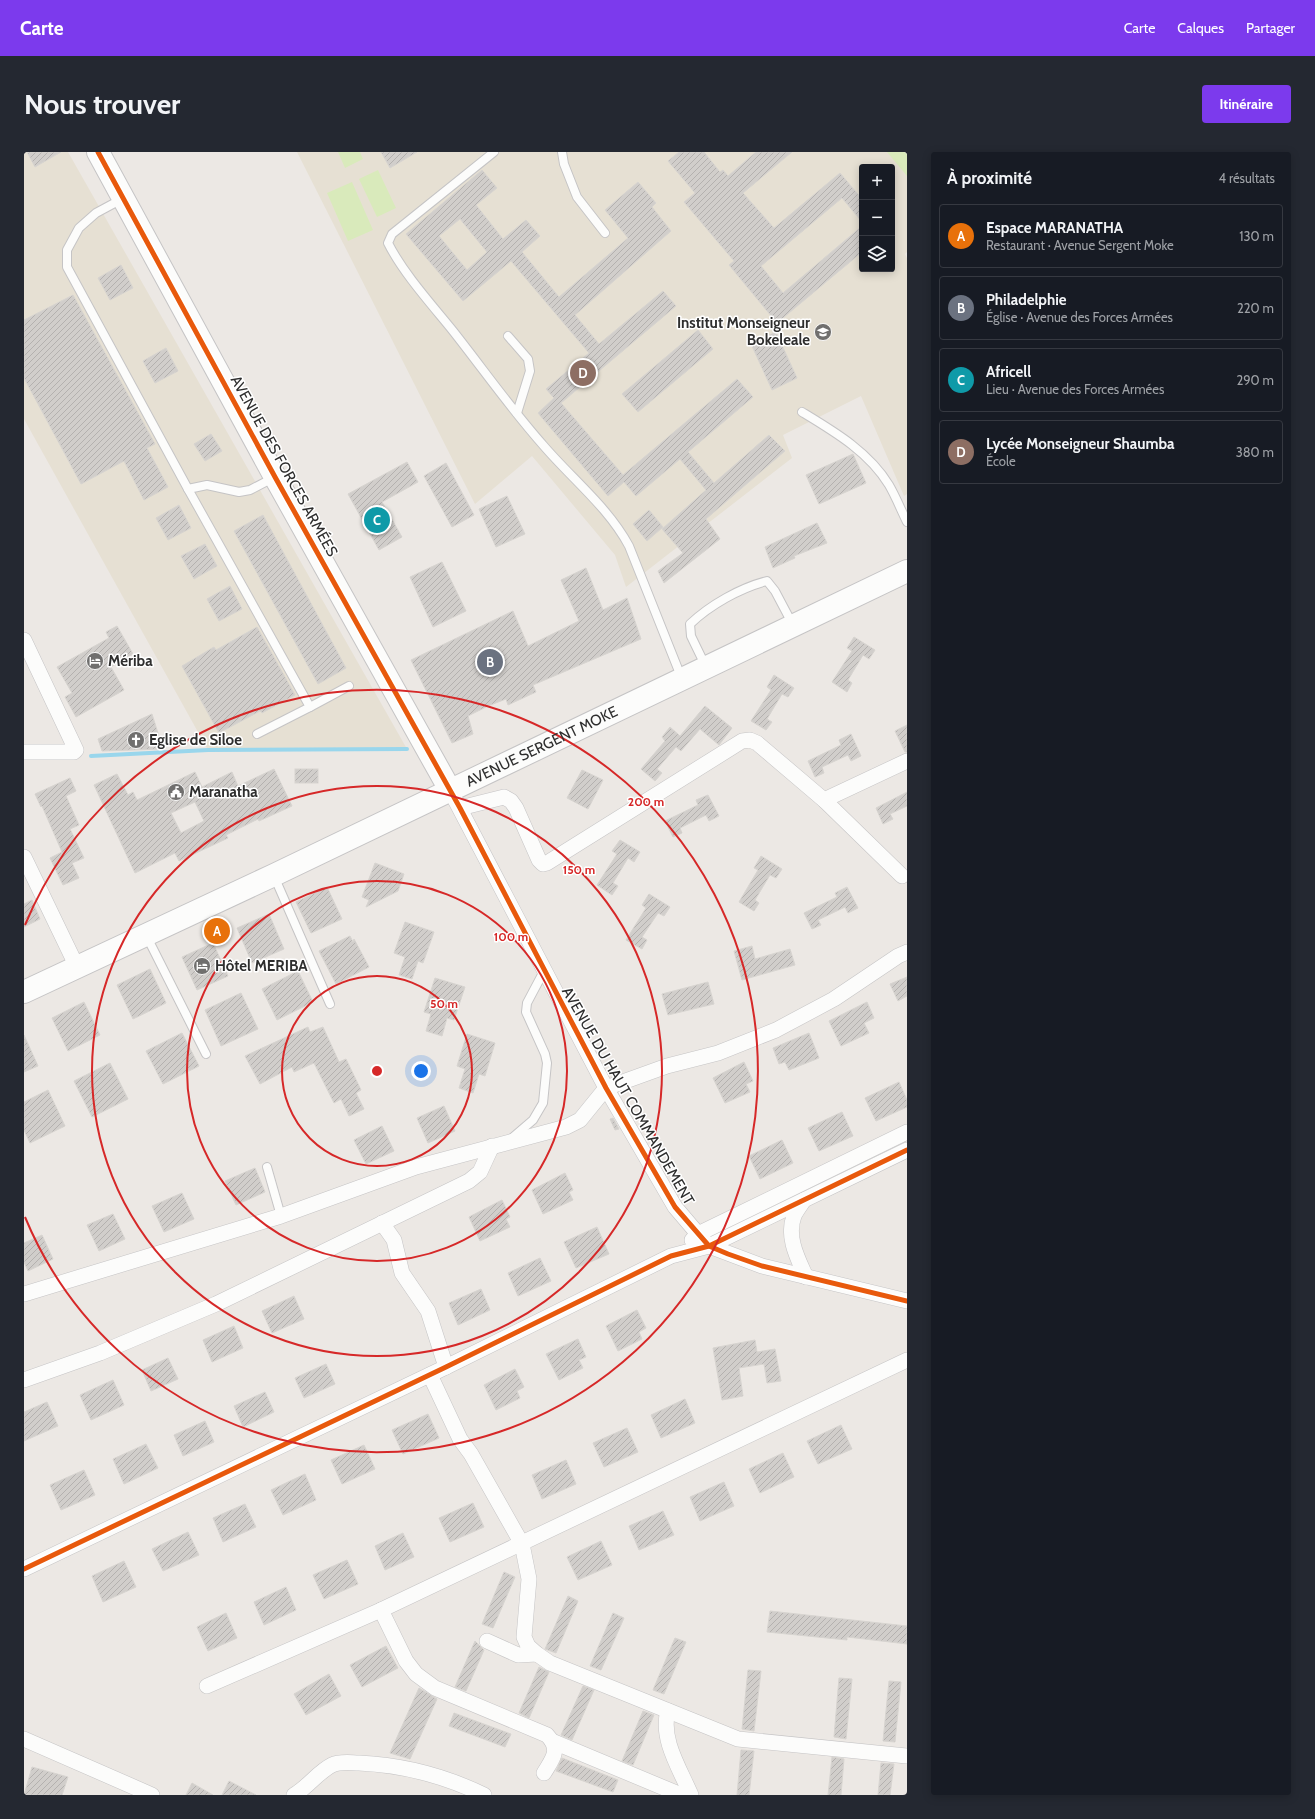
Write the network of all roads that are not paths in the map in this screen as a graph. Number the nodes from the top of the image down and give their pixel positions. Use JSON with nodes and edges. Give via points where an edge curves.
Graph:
{"nodes":[{"id":1,"x":98,"y":152,"type":"edge"},
{"id":2,"x":494,"y":152,"type":"edge"},
{"id":3,"x":562,"y":152,"type":"edge"},
{"id":4,"x":124,"y":199,"type":"junction"},
{"id":5,"x":605,"y":233,"type":"dead end"},
{"id":6,"x":508,"y":336,"type":"dead end"},
{"id":7,"x":802,"y":412,"type":"dead end"},
{"id":8,"x":517,"y":413,"type":"junction"},
{"id":9,"x":275,"y":477,"type":"junction"},
{"id":10,"x":188,"y":489,"type":"junction"},
{"id":11,"x":907,"y":522,"type":"edge"},
{"id":12,"x":907,"y":571,"type":"edge"},
{"id":13,"x":793,"y":626,"type":"junction"},
{"id":14,"x":24,"y":640,"type":"edge"},
{"id":15,"x":706,"y":668,"type":"junction"},
{"id":16,"x":682,"y":680,"type":"junction"},
{"id":17,"x":349,"y":686,"type":"dead end"},
{"id":18,"x":310,"y":707,"type":"junction"},
{"id":19,"x":257,"y":734,"type":"dead end"},
{"id":20,"x":24,"y":752,"type":"edge"},
{"id":21,"x":907,"y":761,"type":"edge"},
{"id":22,"x":455,"y":799,"type":"junction"},
{"id":23,"x":824,"y":800,"type":"junction"},
{"id":24,"x":24,"y":857,"type":"edge"},
{"id":25,"x":274,"y":875,"type":"junction"},
{"id":26,"x":902,"y":876,"type":"dead end"},
{"id":27,"x":146,"y":935,"type":"junction"},
{"id":28,"x":907,"y":952,"type":"edge"},
{"id":29,"x":77,"y":967,"type":"junction"},
{"id":30,"x":544,"y":970,"type":"junction"},
{"id":31,"x":24,"y":992,"type":"edge"},
{"id":32,"x":330,"y":1004,"type":"dead end"},
{"id":33,"x":206,"y":1054,"type":"dead end"},
{"id":34,"x":606,"y":1088,"type":"junction"},
{"id":35,"x":907,"y":1132,"type":"edge"},
{"id":36,"x":508,"y":1142,"type":"junction"},
{"id":37,"x":492,"y":1146,"type":"junction"},
{"id":38,"x":907,"y":1150,"type":"edge"},
{"id":39,"x":267,"y":1167,"type":"dead end"},
{"id":40,"x":804,"y":1200,"type":"junction"},
{"id":41,"x":281,"y":1216,"type":"junction"},
{"id":42,"x":382,"y":1223,"type":"junction"},
{"id":43,"x":698,"y":1234,"type":"junction"},
{"id":44,"x":709,"y":1246,"type":"junction"},
{"id":45,"x":670,"y":1256,"type":"junction"},
{"id":46,"x":806,"y":1277,"type":"junction"},
{"id":47,"x":24,"y":1294,"type":"edge"},
{"id":48,"x":907,"y":1301,"type":"edge"},
{"id":49,"x":907,"y":1360,"type":"edge"},
{"id":50,"x":446,"y":1367,"type":"junction"},
{"id":51,"x":430,"y":1375,"type":"junction"},
{"id":52,"x":24,"y":1380,"type":"edge"},
{"id":53,"x":522,"y":1544,"type":"junction"},
{"id":54,"x":24,"y":1569,"type":"edge"},
{"id":55,"x":382,"y":1610,"type":"junction"},
{"id":56,"x":487,"y":1641,"type":"dead end"},
{"id":57,"x":537,"y":1654,"type":"junction"},
{"id":58,"x":207,"y":1686,"type":"dead end"},
{"id":59,"x":668,"y":1711,"type":"junction"},
{"id":60,"x":24,"y":1739,"type":"edge"},
{"id":61,"x":554,"y":1742,"type":"junction"},
{"id":62,"x":907,"y":1756,"type":"edge"},
{"id":63,"x":544,"y":1774,"type":"dead end"},
{"id":64,"x":303,"y":1793,"type":"edge"},
{"id":65,"x":152,"y":1795,"type":"edge"},
{"id":66,"x":484,"y":1795,"type":"edge"},
{"id":67,"x":681,"y":1795,"type":"edge"},
{"id":68,"x":691,"y":1795,"type":"edge"}],
"edges":[{"from":1,"to":4,"type":"main road","name":"AVENUE DES FORCES ARMÉES"},
{"from":2,"to":8,"type":"lane","via":[[392,234],[388,243],[419,290]]},
{"from":3,"to":5,"type":"lane","via":[[577,197]]},
{"from":4,"to":9,"type":"main road","name":"AVENUE DES FORCES ARMÉES"},
{"from":4,"to":10,"type":"lane","via":[[96,213],[79,228],[67,250],[67,268]]},
{"from":6,"to":8,"type":"lane","via":[[528,359],[530,371]]},
{"from":7,"to":11,"type":"lane","via":[[835,431],[867,457],[889,485]]},
{"from":8,"to":16,"type":"lane","via":[[543,446],[622,532]]},
{"from":9,"to":10,"type":"lane","via":[[250,490],[238,492],[207,485]]},
{"from":9,"to":22,"type":"main road","name":"AVENUE DES FORCES ARMÉES"},
{"from":10,"to":18,"type":"lane"},
{"from":12,"to":13,"type":"main road","name":"AVENUE SERGENT MOKE"},
{"from":13,"to":15,"type":"main road","name":"AVENUE SERGENT MOKE"},
{"from":13,"to":15,"type":"lane","via":[[767,581],[751,585],[702,613],[690,624],[691,636]]},
{"from":14,"to":20,"type":"street","via":[[76,750]]},
{"from":15,"to":16,"type":"main road","name":"AVENUE SERGENT MOKE"},
{"from":16,"to":22,"type":"main road","name":"AVENUE SERGENT MOKE"},
{"from":17,"to":18,"type":"lane"},
{"from":18,"to":19,"type":"lane"},
{"from":21,"to":23,"type":"street"},
{"from":22,"to":23,"type":"street","via":[[504,797],[511,801],[543,864],[636,809],[742,741],[750,740],[757,743]]},
{"from":22,"to":25,"type":"main road","name":"AVENUE SERGENT MOKE"},
{"from":22,"to":30,"type":"street","name":"AVENUE DU HAUT COMMANDEMENT"},
{"from":23,"to":26,"type":"street"},
{"from":24,"to":29,"type":"street"},
{"from":25,"to":27,"type":"main road","name":"AVENUE SERGENT MOKE"},
{"from":25,"to":32,"type":"lane"},
{"from":27,"to":29,"type":"main road","name":"AVENUE SERGENT MOKE"},
{"from":27,"to":33,"type":"lane"},
{"from":28,"to":34,"type":"street","via":[[834,999],[776,1030],[718,1053],[667,1066]]},
{"from":29,"to":31,"type":"main road","name":"AVENUE SERGENT MOKE"},
{"from":30,"to":34,"type":"street","name":"AVENUE DU HAUT COMMANDEMENT"},
{"from":30,"to":36,"type":"lane","via":[[527,1003],[526,1012],[546,1054],[542,1103],[533,1120]]},
{"from":34,"to":36,"type":"street","via":[[580,1120]]},
{"from":34,"to":43,"type":"street","name":"AVENUE DU HAUT COMMANDEMENT","via":[[675,1207]]},
{"from":35,"to":43,"type":"street"},
{"from":36,"to":37,"type":"street"},
{"from":37,"to":41,"type":"street","via":[[416,1167]]},
{"from":37,"to":42,"type":"street","via":[[475,1177]]},
{"from":38,"to":40,"type":"street"},
{"from":39,"to":41,"type":"lane"},
{"from":40,"to":44,"type":"street"},
{"from":40,"to":46,"type":"street","via":[[794,1216],[792,1239],[795,1255]]},
{"from":41,"to":47,"type":"street"},
{"from":42,"to":50,"type":"street","via":[[394,1240],[402,1272],[428,1311]]},
{"from":42,"to":52,"type":"street","via":[[216,1304],[100,1353]]},
{"from":43,"to":44,"type":"street","name":"AVENUE DU HAUT COMMANDEMENT"},
{"from":43,"to":45,"type":"street"},
{"from":44,"to":45,"type":"street"},
{"from":44,"to":46,"type":"street","name":"AVENUE DU HAUT COMMANDEMENT","via":[[762,1266]]},
{"from":45,"to":50,"type":"street"},
{"from":46,"to":48,"type":"street","name":"AVENUE DU HAUT COMMANDEMENT"},
{"from":49,"to":53,"type":"street"},
{"from":50,"to":51,"type":"street"},
{"from":51,"to":53,"type":"street","via":[[460,1439]]},
{"from":51,"to":54,"type":"street"},
{"from":53,"to":55,"type":"street"},
{"from":53,"to":57,"type":"street","via":[[529,1579],[524,1637],[528,1646]]},
{"from":55,"to":58,"type":"street"},
{"from":55,"to":61,"type":"street","via":[[406,1661],[416,1674],[435,1688],[547,1735]]},
{"from":56,"to":57,"type":"street","via":[[518,1655]]},
{"from":57,"to":59,"type":"street","via":[[550,1663]]},
{"from":59,"to":62,"type":"street","via":[[738,1739]]},
{"from":59,"to":68,"type":"street","via":[[665,1720],[667,1738]]},
{"from":60,"to":65,"type":"street"},
{"from":61,"to":63,"type":"street","via":[[556,1750]]},
{"from":61,"to":67,"type":"street"},
{"from":64,"to":66,"type":"street","via":[[326,1769],[343,1762],[417,1770]]}]}
